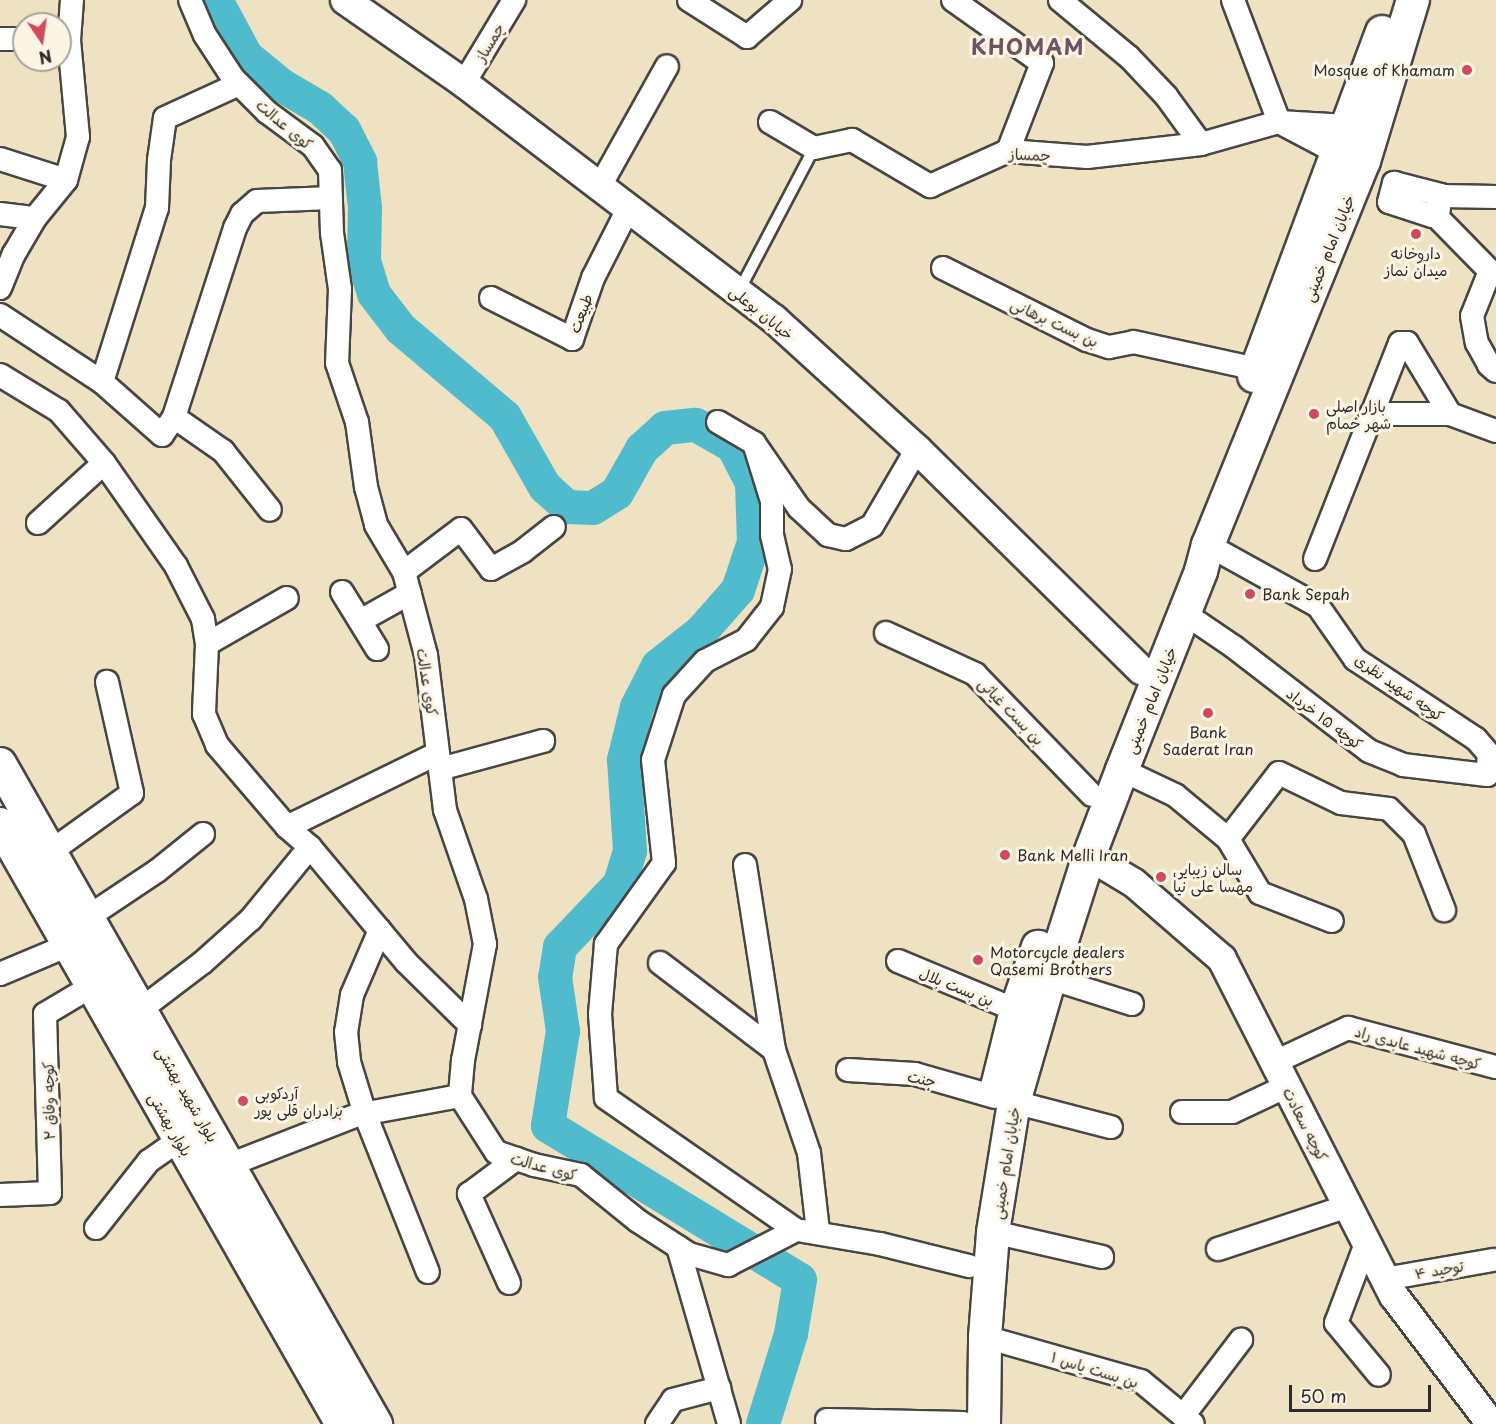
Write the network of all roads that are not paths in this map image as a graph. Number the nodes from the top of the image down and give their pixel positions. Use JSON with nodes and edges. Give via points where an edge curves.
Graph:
{"nodes":[{"id":1,"x":190,"y":0,"type":"edge"},
{"id":2,"x":345,"y":0,"type":"edge"},
{"id":3,"x":514,"y":0,"type":"edge"},
{"id":4,"x":689,"y":0,"type":"edge"},
{"id":5,"x":790,"y":0,"type":"edge"},
{"id":6,"x":953,"y":0,"type":"edge"},
{"id":7,"x":1060,"y":0,"type":"edge"},
{"id":8,"x":1233,"y":0,"type":"edge"},
{"id":9,"x":1393,"y":0,"type":"edge"},
{"id":10,"x":1413,"y":0,"type":"edge"},
{"id":11,"x":667,"y":66,"type":"dead end"},
{"id":12,"x":69,"y":72,"type":"edge"},
{"id":13,"x":239,"y":84,"type":"junction"},
{"id":14,"x":464,"y":84,"type":"junction"},
{"id":15,"x":770,"y":122,"type":"dead end"},
{"id":16,"x":1279,"y":122,"type":"junction"},
{"id":17,"x":1201,"y":144,"type":"junction"},
{"id":18,"x":1350,"y":147,"type":"junction"},
{"id":19,"x":814,"y":148,"type":"junction"},
{"id":20,"x":1008,"y":151,"type":"junction"},
{"id":21,"x":0,"y":159,"type":"edge"},
{"id":22,"x":66,"y":180,"type":"junction"},
{"id":23,"x":600,"y":186,"type":"junction"},
{"id":24,"x":1338,"y":188,"type":"junction"},
{"id":25,"x":1391,"y":192,"type":"junction"},
{"id":26,"x":1491,"y":192,"type":"edge"},
{"id":27,"x":331,"y":198,"type":"junction"},
{"id":28,"x":1439,"y":206,"type":"junction"},
{"id":29,"x":628,"y":207,"type":"junction"},
{"id":30,"x":0,"y":214,"type":"edge"},
{"id":31,"x":35,"y":218,"type":"junction"},
{"id":32,"x":943,"y":268,"type":"dead end"},
{"id":33,"x":0,"y":288,"type":"edge"},
{"id":34,"x":738,"y":292,"type":"junction"},
{"id":35,"x":491,"y":298,"type":"dead end"},
{"id":36,"x":0,"y":315,"type":"edge"},
{"id":37,"x":1496,"y":371,"type":"edge"},
{"id":38,"x":1267,"y":372,"type":"junction"},
{"id":39,"x":0,"y":375,"type":"edge"},
{"id":40,"x":102,"y":382,"type":"junction"},
{"id":41,"x":1371,"y":414,"type":"junction"},
{"id":42,"x":1450,"y":414,"type":"junction"},
{"id":43,"x":174,"y":417,"type":"junction"},
{"id":44,"x":718,"y":422,"type":"dead end"},
{"id":45,"x":1496,"y":431,"type":"edge"},
{"id":46,"x":754,"y":443,"type":"junction"},
{"id":47,"x":917,"y":449,"type":"junction"},
{"id":48,"x":104,"y":463,"type":"junction"},
{"id":49,"x":270,"y":510,"type":"dead end"},
{"id":50,"x":38,"y":523,"type":"dead end"},
{"id":51,"x":554,"y":527,"type":"dead end"},
{"id":52,"x":1208,"y":545,"type":"junction"},
{"id":53,"x":1315,"y":559,"type":"dead end"},
{"id":54,"x":407,"y":583,"type":"junction"},
{"id":55,"x":342,"y":592,"type":"dead end"},
{"id":56,"x":287,"y":598,"type":"dead end"},
{"id":57,"x":1185,"y":613,"type":"junction"},
{"id":58,"x":360,"y":621,"type":"junction"},
{"id":59,"x":885,"y":633,"type":"dead end"},
{"id":60,"x":207,"y":644,"type":"junction"},
{"id":61,"x":377,"y":649,"type":"dead end"},
{"id":62,"x":1141,"y":670,"type":"junction"},
{"id":63,"x":107,"y":682,"type":"dead end"},
{"id":64,"x":543,"y":741,"type":"dead end"},
{"id":65,"x":439,"y":761,"type":"junction"},
{"id":66,"x":0,"y":764,"type":"edge"},
{"id":67,"x":1122,"y":770,"type":"junction"},
{"id":68,"x":1491,"y":779,"type":"edge"},
{"id":69,"x":1092,"y":795,"type":"junction"},
{"id":70,"x":0,"y":824,"type":"edge"},
{"id":71,"x":287,"y":827,"type":"junction"},
{"id":72,"x":203,"y":834,"type":"dead end"},
{"id":73,"x":1228,"y":839,"type":"junction"},
{"id":74,"x":310,"y":847,"type":"junction"},
{"id":75,"x":50,"y":852,"type":"junction"},
{"id":76,"x":1089,"y":856,"type":"junction"},
{"id":77,"x":745,"y":866,"type":"dead end"},
{"id":78,"x":1444,"y":910,"type":"dead end"},
{"id":79,"x":88,"y":917,"type":"junction"},
{"id":80,"x":1332,"y":921,"type":"dead end"},
{"id":81,"x":380,"y":930,"type":"junction"},
{"id":82,"x":69,"y":945,"type":"junction"},
{"id":83,"x":898,"y":962,"type":"dead end"},
{"id":84,"x":660,"y":963,"type":"dead end"},
{"id":85,"x":0,"y":974,"type":"edge"},
{"id":86,"x":1050,"y":978,"type":"junction"},
{"id":87,"x":92,"y":986,"type":"junction"},
{"id":88,"x":1132,"y":1004,"type":"dead end"},
{"id":89,"x":140,"y":1010,"type":"junction"},
{"id":90,"x":1016,"y":1010,"type":"junction"},
{"id":91,"x":470,"y":1025,"type":"junction"},
{"id":92,"x":774,"y":1050,"type":"junction"},
{"id":93,"x":1496,"y":1067,"type":"edge"},
{"id":94,"x":848,"y":1070,"type":"dead end"},
{"id":95,"x":1281,"y":1074,"type":"junction"},
{"id":96,"x":460,"y":1096,"type":"junction"},
{"id":97,"x":1004,"y":1100,"type":"junction"},
{"id":98,"x":1182,"y":1112,"type":"dead end"},
{"id":99,"x":365,"y":1114,"type":"junction"},
{"id":100,"x":1111,"y":1127,"type":"dead end"},
{"id":101,"x":180,"y":1139,"type":"junction"},
{"id":102,"x":516,"y":1159,"type":"junction"},
{"id":103,"x":229,"y":1165,"type":"junction"},
{"id":104,"x":0,"y":1195,"type":"edge"},
{"id":105,"x":1348,"y":1206,"type":"junction"},
{"id":106,"x":96,"y":1228,"type":"dead end"},
{"id":107,"x":807,"y":1231,"type":"junction"},
{"id":108,"x":993,"y":1232,"type":"junction"},
{"id":109,"x":1366,"y":1241,"type":"junction"},
{"id":110,"x":678,"y":1247,"type":"junction"},
{"id":111,"x":1218,"y":1249,"type":"dead end"},
{"id":112,"x":1102,"y":1257,"type":"dead end"},
{"id":113,"x":1493,"y":1260,"type":"dead end"},
{"id":114,"x":969,"y":1266,"type":"junction"},
{"id":115,"x":428,"y":1272,"type":"dead end"},
{"id":116,"x":1386,"y":1279,"type":"junction"},
{"id":117,"x":509,"y":1283,"type":"dead end"},
{"id":118,"x":985,"y":1337,"type":"junction"},
{"id":119,"x":1241,"y":1340,"type":"dead end"},
{"id":120,"x":1379,"y":1375,"type":"dead end"},
{"id":121,"x":719,"y":1388,"type":"junction"},
{"id":122,"x":343,"y":1404,"type":"edge"},
{"id":123,"x":827,"y":1420,"type":"dead end"},
{"id":124,"x":1188,"y":1420,"type":"edge"},
{"id":125,"x":376,"y":1424,"type":"edge"},
{"id":126,"x":657,"y":1424,"type":"edge"},
{"id":127,"x":729,"y":1424,"type":"edge"},
{"id":128,"x":970,"y":1424,"type":"edge"},
{"id":129,"x":1491,"y":1424,"type":"edge"}],
"edges":[{"from":1,"to":13,"type":"street","name":"کوی عدالت","via":[[205,35]]},
{"from":2,"to":14,"type":"street","name":"خیابان بوعلی"},
{"from":3,"to":14,"type":"street","name":"چمساز"},
{"from":4,"to":5,"type":"street","via":[[747,37]]},
{"from":6,"to":20,"type":"street","via":[[1042,63]]},
{"from":7,"to":17,"type":"street","via":[[1129,57],[1166,96]]},
{"from":8,"to":16,"type":"street"},
{"from":9,"to":18,"type":"main road","name":"خیابان امام خمینی"},
{"from":10,"to":18,"type":"main road","name":"خیابان امام خمینی"},
{"from":11,"to":23,"type":"street"},
{"from":12,"to":22,"type":"street","via":[[78,137]]},
{"from":13,"to":27,"type":"street","name":"کوی عدالت","via":[[267,112],[313,146],[330,170]]},
{"from":13,"to":40,"type":"street","via":[[165,118],[157,208]]},
{"from":14,"to":23,"type":"street","name":"خیابان بوعلی"},
{"from":15,"to":19,"type":"street"},
{"from":16,"to":17,"type":"street","name":"چمساز"},
{"from":16,"to":18,"type":"street","name":"چمساز"},
{"from":17,"to":20,"type":"street","name":"چمساز","via":[[1087,157]]},
{"from":18,"to":24,"type":"main road","name":"خیابان امام خمینی"},
{"from":18,"to":25,"type":"street"},
{"from":19,"to":20,"type":"street","name":"چمساز","via":[[852,140],[930,186]]},
{"from":19,"to":34,"type":"lane"},
{"from":21,"to":22,"type":"street"},
{"from":22,"to":31,"type":"street"},
{"from":23,"to":29,"type":"street","name":"خیابان بوعلی"},
{"from":24,"to":25,"type":"street"},
{"from":24,"to":38,"type":"main road","name":"خیابان امام خمینی"},
{"from":25,"to":28,"type":"street"},
{"from":26,"to":28,"type":"street"},
{"from":27,"to":43,"type":"street","via":[[257,201],[242,214]]},
{"from":27,"to":54,"type":"street","name":"کوی عدالت","via":[[340,289],[337,363],[357,422],[376,525]]},
{"from":28,"to":37,"type":"street","via":[[1490,271],[1472,316],[1477,343]]},
{"from":29,"to":34,"type":"street","name":"خیابان بوعلی"},
{"from":29,"to":35,"type":"street","name":"طبيعت","via":[[594,278],[572,339]]},
{"from":30,"to":31,"type":"street"},
{"from":31,"to":33,"type":"street"},
{"from":32,"to":38,"type":"street","name":"بن بست برهانی","via":[[1109,347],[1134,342]]},
{"from":34,"to":47,"type":"street","name":"خیابان بوعلی","via":[[774,319]]},
{"from":36,"to":40,"type":"street"},
{"from":38,"to":52,"type":"main road","name":"خیابان امام خمینی"},
{"from":38,"to":62,"type":"main road","name":"خیابان امام خمینی"},
{"from":39,"to":48,"type":"street","via":[[59,411]]},
{"from":40,"to":43,"type":"street","via":[[162,435]]},
{"from":41,"to":42,"type":"street"},
{"from":41,"to":42,"type":"street","via":[[1403,342]]},
{"from":41,"to":53,"type":"street"},
{"from":42,"to":45,"type":"street"},
{"from":43,"to":49,"type":"street","via":[[223,451]]},
{"from":44,"to":46,"type":"street"},
{"from":46,"to":47,"type":"street","via":[[799,508],[828,535],[846,539],[872,526]]},
{"from":46,"to":107,"type":"street","via":[[772,501],[772,535],[780,569],[772,607],[746,640],[705,661],[674,695],[653,760],[664,863],[606,944],[600,1014],[606,1098]]},
{"from":47,"to":62,"type":"street","name":"خیابان بوعلی"},
{"from":48,"to":50,"type":"street"},
{"from":48,"to":60,"type":"street","via":[[176,566],[203,619]]},
{"from":51,"to":54,"type":"street","via":[[524,551],[491,569],[461,529]]},
{"from":52,"to":57,"type":"main road","name":"خیابان امام خمینی"},
{"from":52,"to":68,"type":"street","name":"کوچه شهید نظری","via":[[1318,606],[1355,659],[1476,739],[1489,754]]},
{"from":54,"to":58,"type":"street"},
{"from":54,"to":65,"type":"street","name":"کوی عدالت","via":[[426,655]]},
{"from":55,"to":58,"type":"street"},
{"from":56,"to":60,"type":"street"},
{"from":57,"to":67,"type":"main road","name":"خیابان امام خمینی"},
{"from":57,"to":68,"type":"street","name":"کوچه ۱۵ خرداد","via":[[1369,751],[1403,765]]},
{"from":58,"to":61,"type":"street"},
{"from":59,"to":69,"type":"street","name":"بن بست غیاثی","via":[[975,674]]},
{"from":60,"to":71,"type":"street","via":[[204,714],[217,745]]},
{"from":62,"to":69,"type":"main road","name":"خیابان امام خمینی"},
{"from":63,"to":75,"type":"street","via":[[132,793]]},
{"from":64,"to":65,"type":"street"},
{"from":65,"to":71,"type":"street"},
{"from":65,"to":91,"type":"street","name":"کوی عدالت","via":[[445,810],[476,900],[485,944]]},
{"from":66,"to":75,"type":"main road","name":"بلوار شهید بهشتی"},
{"from":67,"to":73,"type":"street","via":[[1175,795]]},
{"from":67,"to":76,"type":"main road","name":"خیابان امام خمینی"},
{"from":69,"to":90,"type":"main road","name":"خیابان امام خمینی"},
{"from":70,"to":82,"type":"main road","name":"بلوار بهشتی"},
{"from":71,"to":74,"type":"street"},
{"from":72,"to":79,"type":"street","via":[[157,871]]},
{"from":73,"to":78,"type":"street","via":[[1279,773],[1341,803],[1389,809],[1414,834]]},
{"from":73,"to":80,"type":"street","via":[[1260,893]]},
{"from":74,"to":81,"type":"street"},
{"from":74,"to":89,"type":"street","via":[[252,919]]},
{"from":75,"to":79,"type":"main road","name":"بلوار شهید بهشتی"},
{"from":76,"to":86,"type":"main road","name":"خیابان امام خمینی"},
{"from":76,"to":95,"type":"street","name":"کوچه سعادت","via":[[1134,884],[1222,959]]},
{"from":77,"to":92,"type":"street"},
{"from":79,"to":89,"type":"main road","name":"بلوار شهید بهشتی"},
{"from":81,"to":91,"type":"street","via":[[406,962]]},
{"from":81,"to":99,"type":"street","via":[[352,996],[346,1032],[349,1062]]},
{"from":82,"to":85,"type":"street"},
{"from":82,"to":87,"type":"main road","name":"بلوار بهشتی"},
{"from":83,"to":90,"type":"street","name":"بن بست بلال"},
{"from":84,"to":92,"type":"street"},
{"from":86,"to":88,"type":"street"},
{"from":86,"to":97,"type":"main road","name":"خیابان امام خمینی"},
{"from":87,"to":101,"type":"main road","name":"بلوار بهشتی"},
{"from":87,"to":104,"type":"street","name":"کوچه وفاق ۲","via":[[45,1014],[50,1193]]},
{"from":89,"to":103,"type":"main road","name":"بلوار شهید بهشتی"},
{"from":90,"to":97,"type":"main road","name":"خیابان امام خمینی"},
{"from":91,"to":96,"type":"street","name":"کوی عدالت"},
{"from":92,"to":107,"type":"street","via":[[809,1153]]},
{"from":93,"to":95,"type":"street","name":"کوچه شهید عابدی راد","via":[[1348,1028]]},
{"from":94,"to":97,"type":"street","name":"جنت","via":[[915,1074]]},
{"from":95,"to":98,"type":"street","name":"کوچه شهید عابدی راد","via":[[1232,1112]]},
{"from":95,"to":105,"type":"street","name":"کوچه سعادت"},
{"from":96,"to":99,"type":"street"},
{"from":96,"to":102,"type":"street","name":"کوی عدالت","via":[[496,1152]]},
{"from":97,"to":100,"type":"street","name":"جنت"},
{"from":97,"to":108,"type":"main road","name":"خیابان امام خمینی"},
{"from":97,"to":114,"type":"main road","name":"خیابان امام خمینی"},
{"from":99,"to":103,"type":"street"},
{"from":99,"to":115,"type":"street"},
{"from":101,"to":106,"type":"street","via":[[149,1161]]},
{"from":101,"to":122,"type":"main road","name":"بلوار بهشتی"},
{"from":102,"to":110,"type":"street","name":"کوی عدالت","via":[[581,1175]]},
{"from":102,"to":117,"type":"street","via":[[470,1194]]},
{"from":103,"to":122,"type":"main road","name":"بلوار شهید بهشتی"},
{"from":105,"to":109,"type":"street","name":"کوچه سعادت"},
{"from":105,"to":111,"type":"street"},
{"from":107,"to":110,"type":"street","name":"کوی عدالت","via":[[728,1265]]},
{"from":107,"to":114,"type":"street"},
{"from":108,"to":112,"type":"street"},
{"from":108,"to":118,"type":"main road","name":"خیابان امام خمینی"},
{"from":109,"to":116,"type":"street","name":"کوچه سعادت"},
{"from":109,"to":120,"type":"street","via":[[1336,1323]]},
{"from":110,"to":121,"type":"street"},
{"from":113,"to":116,"type":"street","name":"توحید ۴"},
{"from":114,"to":128,"type":"main road","name":"خیابان امام خمینی"},
{"from":116,"to":129,"type":"street","name":"کوچه سعادت"},
{"from":118,"to":124,"type":"street","name":"بن بست یاس ۱","via":[[1141,1381]]},
{"from":118,"to":128,"type":"main road","name":"خیابان امام خمینی"},
{"from":119,"to":124,"type":"street"},
{"from":121,"to":126,"type":"street","via":[[673,1400]]},
{"from":121,"to":127,"type":"street"},
{"from":122,"to":125,"type":"main road","name":"بلوار شهید بهشتی"},
{"from":123,"to":128,"type":"street"}]}
